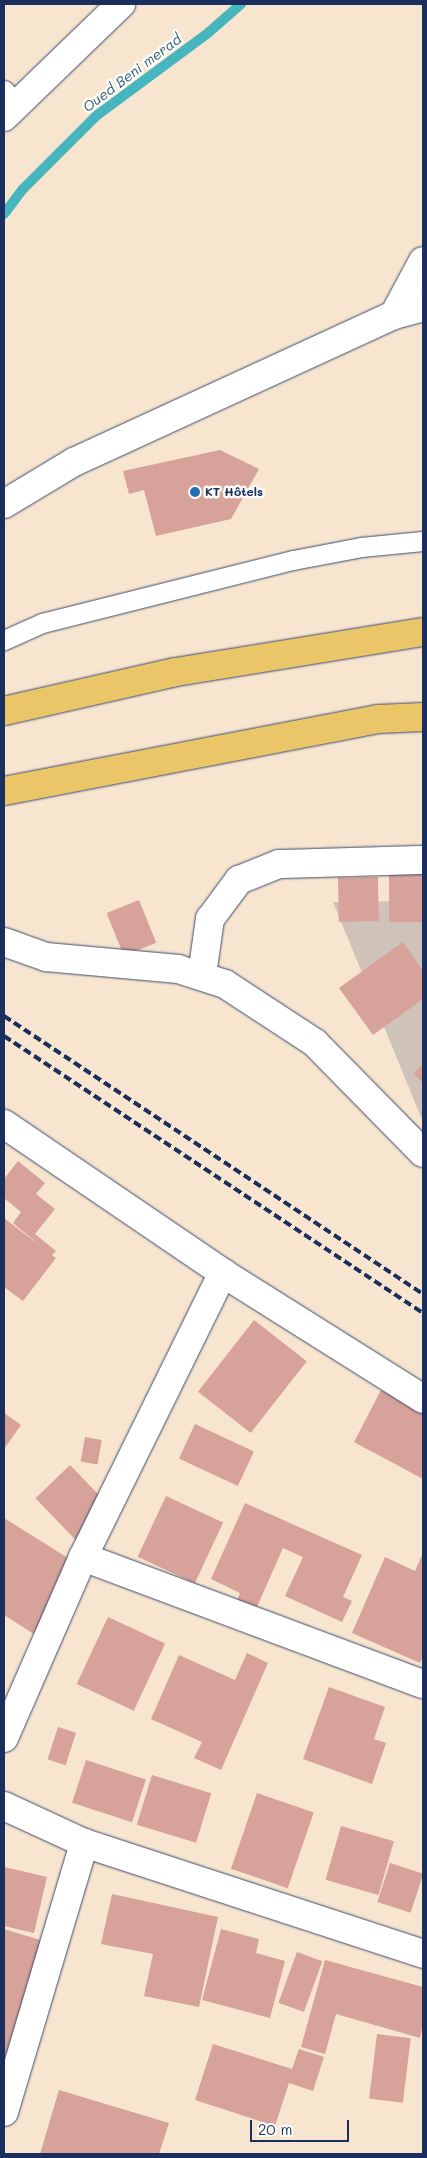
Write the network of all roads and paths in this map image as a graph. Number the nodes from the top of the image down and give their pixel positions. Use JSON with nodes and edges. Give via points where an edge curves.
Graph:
{"nodes":[{"id":1,"x":121,"y":4,"type":"edge"},
{"id":2,"x":8,"y":104,"type":"edge"},
{"id":3,"x":423,"y":261,"type":"edge"},
{"id":4,"x":423,"y":307,"type":"edge"},
{"id":5,"x":394,"y":315,"type":"junction"},
{"id":6,"x":4,"y":504,"type":"edge"},
{"id":7,"x":422,"y":540,"type":"edge"},
{"id":8,"x":423,"y":632,"type":"edge"},
{"id":9,"x":4,"y":640,"type":"edge"},
{"id":10,"x":4,"y":711,"type":"edge"},
{"id":11,"x":423,"y":717,"type":"edge"},
{"id":12,"x":4,"y":791,"type":"edge"},
{"id":13,"x":423,"y":860,"type":"edge"},
{"id":14,"x":4,"y":942,"type":"edge"},
{"id":15,"x":202,"y":975,"type":"junction"},
{"id":16,"x":4,"y":1124,"type":"edge"},
{"id":17,"x":423,"y":1153,"type":"edge"},
{"id":18,"x":223,"y":1274,"type":"junction"},
{"id":19,"x":423,"y":1400,"type":"edge"},
{"id":20,"x":83,"y":1557,"type":"junction"},
{"id":21,"x":423,"y":1684,"type":"edge"},
{"id":22,"x":4,"y":1738,"type":"edge"},
{"id":23,"x":4,"y":1806,"type":"edge"},
{"id":24,"x":84,"y":1843,"type":"junction"},
{"id":25,"x":423,"y":1954,"type":"edge"},
{"id":26,"x":4,"y":2112,"type":"edge"}],
"edges":[{"from":1,"to":2,"type":"street"},
{"from":3,"to":5,"type":"street"},
{"from":4,"to":5,"type":"street"},
{"from":5,"to":6,"type":"street","via":[[74,462]]},
{"from":7,"to":9,"type":"lane","via":[[293,560],[42,623]]},
{"from":8,"to":10,"type":"highway","via":[[176,672]]},
{"from":11,"to":12,"type":"highway","via":[[378,719]]},
{"from":13,"to":15,"type":"street","via":[[279,864],[239,880],[210,919]]},
{"from":14,"to":15,"type":"street","via":[[46,957],[155,965]]},
{"from":15,"to":17,"type":"street","via":[[226,984],[315,1043]]},
{"from":16,"to":18,"type":"street"},
{"from":18,"to":19,"type":"street"},
{"from":18,"to":20,"type":"street"},
{"from":20,"to":21,"type":"street"},
{"from":20,"to":22,"type":"street"},
{"from":23,"to":24,"type":"street"},
{"from":24,"to":25,"type":"street"},
{"from":24,"to":26,"type":"street"}]}
